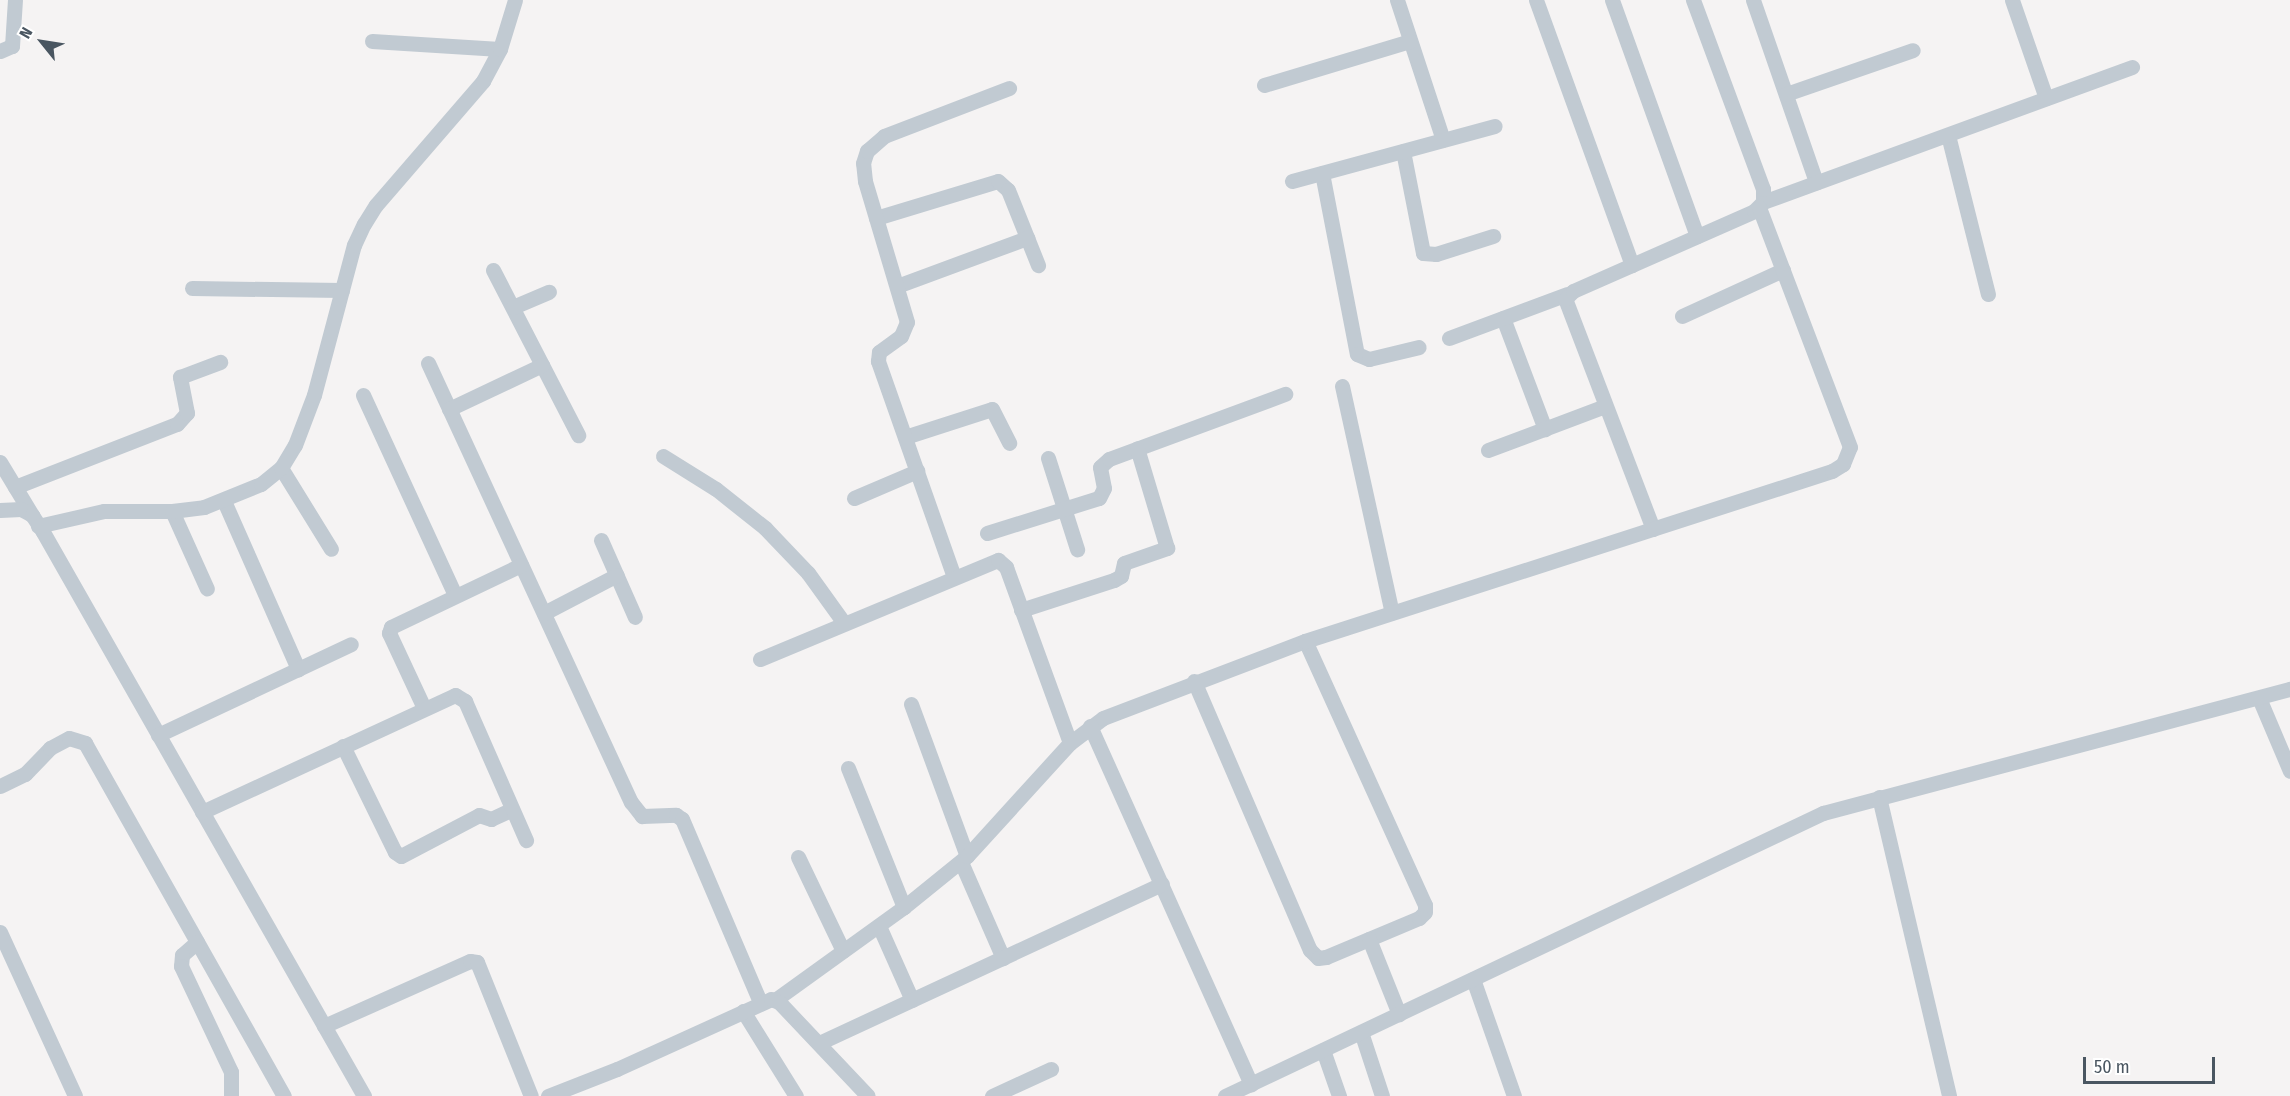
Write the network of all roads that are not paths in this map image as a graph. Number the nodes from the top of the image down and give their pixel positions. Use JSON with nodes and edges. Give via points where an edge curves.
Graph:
{"nodes":[{"id":1,"x":15,"y":0,"type":"edge"},
{"id":2,"x":514,"y":0,"type":"edge"},
{"id":3,"x":1397,"y":0,"type":"edge"},
{"id":4,"x":1536,"y":0,"type":"edge"},
{"id":5,"x":1612,"y":0,"type":"edge"},
{"id":6,"x":1694,"y":0,"type":"edge"},
{"id":7,"x":2012,"y":0,"type":"edge"},
{"id":8,"x":1756,"y":1,"type":"edge"},
{"id":9,"x":372,"y":41,"type":"dead end"},
{"id":10,"x":1410,"y":41,"type":"junction"},
{"id":11,"x":500,"y":49,"type":"junction"},
{"id":12,"x":1913,"y":50,"type":"dead end"},
{"id":13,"x":0,"y":51,"type":"edge"},
{"id":14,"x":2132,"y":67,"type":"dead end"},
{"id":15,"x":1264,"y":85,"type":"dead end"},
{"id":16,"x":1009,"y":88,"type":"dead end"},
{"id":17,"x":1786,"y":94,"type":"junction"},
{"id":18,"x":2046,"y":98,"type":"junction"},
{"id":19,"x":1495,"y":126,"type":"dead end"},
{"id":20,"x":1948,"y":135,"type":"junction"},
{"id":21,"x":1443,"y":140,"type":"junction"},
{"id":22,"x":1403,"y":151,"type":"junction"},
{"id":23,"x":1322,"y":173,"type":"junction"},
{"id":24,"x":1292,"y":181,"type":"dead end"},
{"id":25,"x":1816,"y":182,"type":"junction"},
{"id":26,"x":1761,"y":205,"type":"junction"},
{"id":27,"x":876,"y":218,"type":"junction"},
{"id":28,"x":1493,"y":236,"type":"dead end"},
{"id":29,"x":1697,"y":236,"type":"junction"},
{"id":30,"x":1027,"y":238,"type":"junction"},
{"id":31,"x":1038,"y":265,"type":"dead end"},
{"id":32,"x":1632,"y":265,"type":"junction"},
{"id":33,"x":493,"y":270,"type":"dead end"},
{"id":34,"x":1783,"y":270,"type":"junction"},
{"id":35,"x":897,"y":286,"type":"junction"},
{"id":36,"x":192,"y":288,"type":"dead end"},
{"id":37,"x":342,"y":290,"type":"junction"},
{"id":38,"x":549,"y":292,"type":"dead end"},
{"id":39,"x":1567,"y":294,"type":"junction"},
{"id":40,"x":1988,"y":294,"type":"dead end"},
{"id":41,"x":513,"y":307,"type":"junction"},
{"id":42,"x":1682,"y":316,"type":"dead end"},
{"id":43,"x":1503,"y":318,"type":"junction"},
{"id":44,"x":1449,"y":339,"type":"dead end"},
{"id":45,"x":1419,"y":347,"type":"dead end"},
{"id":46,"x":220,"y":362,"type":"dead end"},
{"id":47,"x":428,"y":363,"type":"dead end"},
{"id":48,"x":542,"y":364,"type":"junction"},
{"id":49,"x":1342,"y":386,"type":"dead end"},
{"id":50,"x":1285,"y":394,"type":"dead end"},
{"id":51,"x":363,"y":395,"type":"dead end"},
{"id":52,"x":1605,"y":406,"type":"junction"},
{"id":53,"x":449,"y":409,"type":"junction"},
{"id":54,"x":1545,"y":429,"type":"junction"},
{"id":55,"x":578,"y":435,"type":"dead end"},
{"id":56,"x":905,"y":437,"type":"junction"},
{"id":57,"x":1009,"y":443,"type":"dead end"},
{"id":58,"x":1137,"y":448,"type":"junction"},
{"id":59,"x":1488,"y":450,"type":"dead end"},
{"id":60,"x":663,"y":456,"type":"dead end"},
{"id":61,"x":1048,"y":458,"type":"dead end"},
{"id":62,"x":0,"y":462,"type":"edge"},
{"id":63,"x":281,"y":468,"type":"junction"},
{"id":64,"x":917,"y":471,"type":"junction"},
{"id":65,"x":15,"y":486,"type":"junction"},
{"id":66,"x":854,"y":498,"type":"dead end"},
{"id":67,"x":224,"y":501,"type":"junction"},
{"id":68,"x":1064,"y":508,"type":"junction"},
{"id":69,"x":0,"y":510,"type":"edge"},
{"id":70,"x":172,"y":511,"type":"junction"},
{"id":71,"x":35,"y":521,"type":"junction"},
{"id":72,"x":1653,"y":529,"type":"junction"},
{"id":73,"x":987,"y":533,"type":"dead end"},
{"id":74,"x":601,"y":540,"type":"dead end"},
{"id":75,"x":331,"y":549,"type":"dead end"},
{"id":76,"x":1077,"y":549,"type":"dead end"},
{"id":77,"x":521,"y":565,"type":"junction"},
{"id":78,"x":617,"y":575,"type":"junction"},
{"id":79,"x":954,"y":577,"type":"junction"},
{"id":80,"x":207,"y":589,"type":"dead end"},
{"id":81,"x":455,"y":595,"type":"junction"},
{"id":82,"x":1021,"y":610,"type":"junction"},
{"id":83,"x":544,"y":613,"type":"junction"},
{"id":84,"x":1392,"y":613,"type":"junction"},
{"id":85,"x":635,"y":617,"type":"dead end"},
{"id":86,"x":844,"y":623,"type":"junction"},
{"id":87,"x":1305,"y":641,"type":"junction"},
{"id":88,"x":351,"y":644,"type":"dead end"},
{"id":89,"x":760,"y":659,"type":"dead end"},
{"id":90,"x":298,"y":669,"type":"junction"},
{"id":91,"x":1194,"y":681,"type":"junction"},
{"id":92,"x":2290,"y":689,"type":"edge"},
{"id":93,"x":2259,"y":698,"type":"junction"},
{"id":94,"x":911,"y":704,"type":"dead end"},
{"id":95,"x":424,"y":708,"type":"junction"},
{"id":96,"x":1090,"y":726,"type":"junction"},
{"id":97,"x":158,"y":735,"type":"junction"},
{"id":98,"x":1070,"y":743,"type":"junction"},
{"id":99,"x":344,"y":746,"type":"junction"},
{"id":100,"x":848,"y":768,"type":"dead end"},
{"id":101,"x":2290,"y":771,"type":"edge"},
{"id":102,"x":0,"y":786,"type":"edge"},
{"id":103,"x":1879,"y":797,"type":"junction"},
{"id":104,"x":512,"y":809,"type":"junction"},
{"id":105,"x":202,"y":812,"type":"junction"},
{"id":106,"x":526,"y":840,"type":"dead end"},
{"id":107,"x":798,"y":857,"type":"dead end"},
{"id":108,"x":964,"y":859,"type":"junction"},
{"id":109,"x":1162,"y":885,"type":"junction"},
{"id":110,"x":904,"y":907,"type":"junction"},
{"id":111,"x":879,"y":926,"type":"junction"},
{"id":112,"x":0,"y":932,"type":"edge"},
{"id":113,"x":1369,"y":939,"type":"junction"},
{"id":114,"x":197,"y":942,"type":"junction"},
{"id":115,"x":843,"y":951,"type":"junction"},
{"id":116,"x":1003,"y":958,"type":"junction"},
{"id":117,"x":1473,"y":979,"type":"junction"},
{"id":118,"x":912,"y":1000,"type":"junction"},
{"id":119,"x":768,"y":1001,"type":"junction"},
{"id":120,"x":743,"y":1011,"type":"junction"},
{"id":121,"x":1400,"y":1014,"type":"junction"},
{"id":122,"x":324,"y":1026,"type":"junction"},
{"id":123,"x":1361,"y":1032,"type":"junction"},
{"id":124,"x":819,"y":1043,"type":"junction"},
{"id":125,"x":1323,"y":1050,"type":"junction"},
{"id":126,"x":1051,"y":1069,"type":"dead end"},
{"id":127,"x":1251,"y":1084,"type":"junction"},
{"id":128,"x":75,"y":1096,"type":"edge"},
{"id":129,"x":231,"y":1096,"type":"edge"},
{"id":130,"x":284,"y":1096,"type":"edge"},
{"id":131,"x":364,"y":1096,"type":"edge"},
{"id":132,"x":531,"y":1096,"type":"edge"},
{"id":133,"x":548,"y":1096,"type":"edge"},
{"id":134,"x":796,"y":1096,"type":"edge"},
{"id":135,"x":868,"y":1096,"type":"edge"},
{"id":136,"x":992,"y":1096,"type":"edge"},
{"id":137,"x":1226,"y":1096,"type":"edge"},
{"id":138,"x":1339,"y":1096,"type":"edge"},
{"id":139,"x":1382,"y":1096,"type":"edge"},
{"id":140,"x":1514,"y":1096,"type":"edge"},
{"id":141,"x":1948,"y":1096,"type":"edge"}],
"edges":[{"from":1,"to":13,"type":"street","via":[[12,46]]},
{"from":2,"to":11,"type":"street"},
{"from":3,"to":10,"type":"street"},
{"from":4,"to":32,"type":"street"},
{"from":5,"to":29,"type":"street"},
{"from":6,"to":26,"type":"street","via":[[1756,168]]},
{"from":7,"to":18,"type":"street"},
{"from":8,"to":17,"type":"street"},
{"from":9,"to":11,"type":"street"},
{"from":10,"to":15,"type":"street"},
{"from":10,"to":21,"type":"street"},
{"from":11,"to":37,"type":"street","via":[[483,81],[376,205],[354,245]]},
{"from":12,"to":17,"type":"street"},
{"from":14,"to":18,"type":"street"},
{"from":16,"to":27,"type":"street","via":[[874,141],[863,163]]},
{"from":17,"to":25,"type":"street"},
{"from":18,"to":20,"type":"street"},
{"from":19,"to":21,"type":"street"},
{"from":20,"to":25,"type":"street"},
{"from":20,"to":40,"type":"street"},
{"from":21,"to":22,"type":"street"},
{"from":22,"to":23,"type":"street"},
{"from":22,"to":28,"type":"street","via":[[1423,253],[1436,254]]},
{"from":23,"to":24,"type":"street"},
{"from":23,"to":45,"type":"street","via":[[1357,354],[1369,358]]},
{"from":25,"to":26,"type":"street"},
{"from":26,"to":29,"type":"street"},
{"from":26,"to":34,"type":"street"},
{"from":27,"to":30,"type":"street","via":[[998,181],[1008,190]]},
{"from":27,"to":35,"type":"street"},
{"from":29,"to":32,"type":"street"},
{"from":30,"to":31,"type":"street"},
{"from":30,"to":35,"type":"street"},
{"from":32,"to":39,"type":"street"},
{"from":33,"to":41,"type":"street"},
{"from":34,"to":42,"type":"street"},
{"from":34,"to":72,"type":"street","via":[[1846,435],[1849,456],[1832,471]]},
{"from":35,"to":56,"type":"street","via":[[907,322],[905,330],[885,345],[878,361]]},
{"from":36,"to":37,"type":"street"},
{"from":37,"to":63,"type":"street","via":[[314,395],[295,445]]},
{"from":38,"to":41,"type":"street"},
{"from":39,"to":43,"type":"street"},
{"from":39,"to":52,"type":"street","via":[[1565,305]]},
{"from":41,"to":48,"type":"street"},
{"from":43,"to":44,"type":"street"},
{"from":43,"to":54,"type":"street"},
{"from":46,"to":65,"type":"street","via":[[180,377],[187,413],[177,424]]},
{"from":47,"to":53,"type":"street"},
{"from":48,"to":53,"type":"street"},
{"from":48,"to":55,"type":"street"},
{"from":49,"to":84,"type":"street"},
{"from":50,"to":58,"type":"street"},
{"from":51,"to":81,"type":"street"},
{"from":52,"to":54,"type":"street"},
{"from":52,"to":72,"type":"street"},
{"from":53,"to":77,"type":"street"},
{"from":54,"to":59,"type":"street"},
{"from":56,"to":57,"type":"street","via":[[992,409]]},
{"from":56,"to":64,"type":"street"},
{"from":58,"to":68,"type":"street","via":[[1103,462],[1103,494],[1099,498]]},
{"from":58,"to":82,"type":"street","via":[[1167,548],[1124,563],[1121,576],[1114,580]]},
{"from":60,"to":86,"type":"street","via":[[716,489],[765,528],[808,573]]},
{"from":61,"to":68,"type":"street"},
{"from":62,"to":65,"type":"street"},
{"from":63,"to":67,"type":"street","via":[[261,484]]},
{"from":63,"to":75,"type":"street"},
{"from":64,"to":66,"type":"street"},
{"from":64,"to":79,"type":"street"},
{"from":65,"to":71,"type":"street"},
{"from":67,"to":70,"type":"street"},
{"from":67,"to":90,"type":"street"},
{"from":68,"to":73,"type":"street"},
{"from":68,"to":76,"type":"street"},
{"from":69,"to":71,"type":"street","via":[[21,509]]},
{"from":70,"to":71,"type":"street","via":[[104,511]]},
{"from":70,"to":80,"type":"street"},
{"from":71,"to":97,"type":"street"},
{"from":72,"to":84,"type":"street"},
{"from":74,"to":78,"type":"street"},
{"from":77,"to":81,"type":"street"},
{"from":77,"to":83,"type":"street"},
{"from":78,"to":83,"type":"street"},
{"from":78,"to":85,"type":"street"},
{"from":79,"to":82,"type":"street","via":[[993,560],[1003,562]]},
{"from":79,"to":86,"type":"street"},
{"from":81,"to":95,"type":"street","via":[[396,621],[389,633]]},
{"from":82,"to":98,"type":"street"},
{"from":83,"to":119,"type":"street","via":[[637,810],[648,818],[667,815],[682,819]]},
{"from":84,"to":87,"type":"street"},
{"from":86,"to":89,"type":"street"},
{"from":87,"to":91,"type":"street"},
{"from":87,"to":113,"type":"street","via":[[1425,904],[1425,912],[1419,918]]},
{"from":88,"to":90,"type":"street"},
{"from":90,"to":97,"type":"street"},
{"from":91,"to":96,"type":"street"},
{"from":91,"to":113,"type":"street","via":[[1313,955],[1326,957]]},
{"from":92,"to":93,"type":"street"},
{"from":93,"to":101,"type":"street"},
{"from":93,"to":103,"type":"street"},
{"from":94,"to":108,"type":"street"},
{"from":95,"to":99,"type":"street"},
{"from":95,"to":104,"type":"street","via":[[461,696]]},
{"from":96,"to":98,"type":"street"},
{"from":96,"to":109,"type":"street"},
{"from":97,"to":105,"type":"street"},
{"from":98,"to":108,"type":"street"},
{"from":99,"to":104,"type":"street","via":[[395,852],[401,856],[479,815],[491,819]]},
{"from":99,"to":105,"type":"street"},
{"from":100,"to":110,"type":"street"},
{"from":102,"to":114,"type":"street","via":[[25,774],[50,748],[69,738],[86,743]]},
{"from":103,"to":117,"type":"street","via":[[1823,813]]},
{"from":103,"to":141,"type":"street"},
{"from":104,"to":106,"type":"street"},
{"from":105,"to":122,"type":"street"},
{"from":107,"to":115,"type":"street"},
{"from":108,"to":110,"type":"street"},
{"from":108,"to":116,"type":"street"},
{"from":109,"to":116,"type":"street"},
{"from":109,"to":127,"type":"street"},
{"from":110,"to":111,"type":"street"},
{"from":111,"to":115,"type":"street"},
{"from":111,"to":118,"type":"street"},
{"from":112,"to":128,"type":"street"},
{"from":113,"to":121,"type":"street"},
{"from":114,"to":129,"type":"street","via":[[182,955],[181,966],[231,1072]]},
{"from":114,"to":130,"type":"street"},
{"from":115,"to":119,"type":"street"},
{"from":116,"to":118,"type":"street"},
{"from":117,"to":121,"type":"street"},
{"from":117,"to":140,"type":"street"},
{"from":118,"to":124,"type":"street"},
{"from":119,"to":120,"type":"street"},
{"from":119,"to":124,"type":"street"},
{"from":120,"to":133,"type":"street"},
{"from":120,"to":134,"type":"street"},
{"from":121,"to":123,"type":"street"},
{"from":122,"to":131,"type":"street"},
{"from":122,"to":132,"type":"street","via":[[470,961],[477,962]]},
{"from":123,"to":125,"type":"street"},
{"from":123,"to":139,"type":"street"},
{"from":124,"to":135,"type":"street"},
{"from":125,"to":127,"type":"street"},
{"from":125,"to":138,"type":"street"},
{"from":126,"to":136,"type":"street"},
{"from":127,"to":137,"type":"street"}]}
